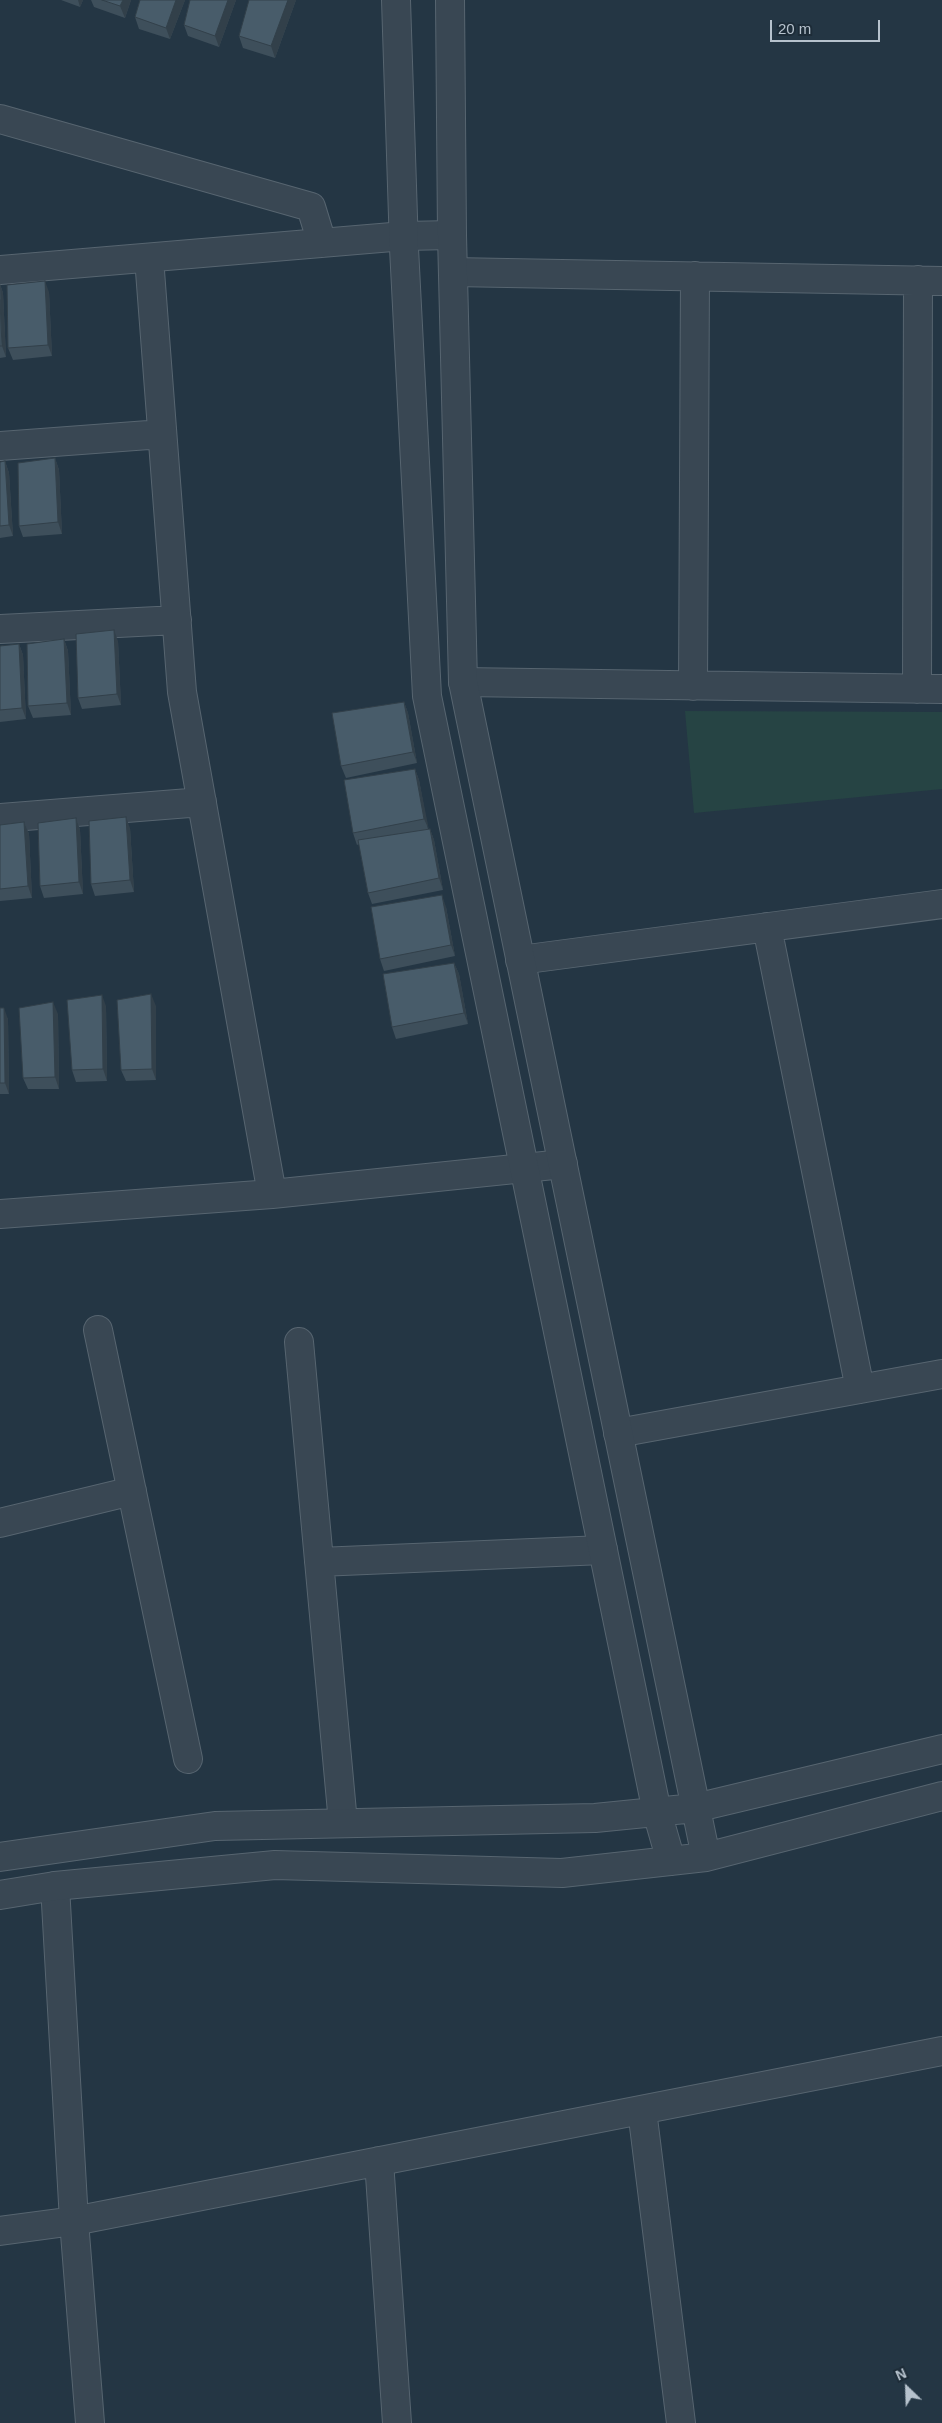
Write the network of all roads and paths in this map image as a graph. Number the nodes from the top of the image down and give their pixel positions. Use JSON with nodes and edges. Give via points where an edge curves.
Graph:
{"nodes":[{"id":1,"x":396,"y":0,"type":"edge"},
{"id":2,"x":450,"y":0,"type":"edge"},
{"id":3,"x":0,"y":119,"type":"edge"},
{"id":4,"x":452,"y":235,"type":"junction"},
{"id":5,"x":404,"y":236,"type":"junction"},
{"id":6,"x":322,"y":243,"type":"junction"},
{"id":7,"x":149,"y":258,"type":"junction"},
{"id":8,"x":0,"y":270,"type":"edge"},
{"id":9,"x":453,"y":272,"type":"junction"},
{"id":10,"x":695,"y":276,"type":"junction"},
{"id":11,"x":930,"y":281,"type":"edge"},
{"id":12,"x":162,"y":434,"type":"junction"},
{"id":13,"x":0,"y":446,"type":"edge"},
{"id":14,"x":177,"y":620,"type":"junction"},
{"id":15,"x":0,"y":629,"type":"edge"},
{"id":16,"x":463,"y":682,"type":"junction"},
{"id":17,"x":693,"y":686,"type":"junction"},
{"id":18,"x":929,"y":689,"type":"edge"},
{"id":19,"x":202,"y":802,"type":"junction"},
{"id":20,"x":0,"y":818,"type":"edge"},
{"id":21,"x":942,"y":904,"type":"edge"},
{"id":22,"x":767,"y":927,"type":"junction"},
{"id":23,"x":520,"y":960,"type":"junction"},
{"id":24,"x":563,"y":1164,"type":"junction"},
{"id":25,"x":524,"y":1169,"type":"junction"},
{"id":26,"x":272,"y":1194,"type":"junction"},
{"id":27,"x":0,"y":1214,"type":"edge"},
{"id":28,"x":98,"y":1330,"type":"dead end"},
{"id":29,"x":299,"y":1342,"type":"dead end"},
{"id":30,"x":942,"y":1374,"type":"edge"},
{"id":31,"x":860,"y":1389,"type":"junction"},
{"id":32,"x":618,"y":1433,"type":"junction"},
{"id":33,"x":132,"y":1491,"type":"junction"},
{"id":34,"x":0,"y":1523,"type":"edge"},
{"id":35,"x":603,"y":1550,"type":"junction"},
{"id":36,"x":320,"y":1562,"type":"junction"},
{"id":37,"x":942,"y":1748,"type":"edge"},
{"id":38,"x":188,"y":1759,"type":"dead end"},
{"id":39,"x":942,"y":1796,"type":"edge"},
{"id":40,"x":695,"y":1808,"type":"junction"},
{"id":41,"x":656,"y":1812,"type":"junction"},
{"id":42,"x":342,"y":1823,"type":"junction"},
{"id":43,"x":0,"y":1857,"type":"edge"},
{"id":44,"x":706,"y":1857,"type":"junction"},
{"id":45,"x":670,"y":1861,"type":"junction"},
{"id":46,"x":55,"y":1886,"type":"junction"},
{"id":47,"x":0,"y":1896,"type":"edge"},
{"id":48,"x":942,"y":2050,"type":"edge"},
{"id":49,"x":642,"y":2110,"type":"junction"},
{"id":50,"x":379,"y":2162,"type":"junction"},
{"id":51,"x":74,"y":2221,"type":"junction"},
{"id":52,"x":0,"y":2231,"type":"edge"},
{"id":53,"x":90,"y":2423,"type":"edge"},
{"id":54,"x":397,"y":2423,"type":"edge"},
{"id":55,"x":681,"y":2423,"type":"edge"}],
"edges":[{"from":1,"to":5,"type":"street"},
{"from":2,"to":4,"type":"street"},
{"from":3,"to":6,"type":"street","via":[[311,207]]},
{"from":4,"to":5,"type":"street"},
{"from":4,"to":9,"type":"street"},
{"from":5,"to":6,"type":"street"},
{"from":5,"to":25,"type":"street","via":[[427,696]]},
{"from":6,"to":7,"type":"street"},
{"from":7,"to":8,"type":"street"},
{"from":7,"to":12,"type":"street"},
{"from":9,"to":10,"type":"street"},
{"from":9,"to":16,"type":"street"},
{"from":10,"to":11,"type":"street"},
{"from":10,"to":17,"type":"street"},
{"from":11,"to":18,"type":"street"},
{"from":12,"to":13,"type":"street"},
{"from":12,"to":14,"type":"street"},
{"from":14,"to":15,"type":"street"},
{"from":14,"to":19,"type":"street","via":[[182,692]]},
{"from":16,"to":17,"type":"street"},
{"from":16,"to":23,"type":"street"},
{"from":17,"to":18,"type":"street"},
{"from":19,"to":20,"type":"street"},
{"from":19,"to":26,"type":"street"},
{"from":21,"to":22,"type":"street"},
{"from":22,"to":23,"type":"street"},
{"from":22,"to":31,"type":"street"},
{"from":23,"to":24,"type":"street"},
{"from":24,"to":25,"type":"street"},
{"from":24,"to":32,"type":"street"},
{"from":25,"to":26,"type":"street"},
{"from":25,"to":35,"type":"street"},
{"from":26,"to":27,"type":"street"},
{"from":28,"to":33,"type":"street"},
{"from":29,"to":36,"type":"street"},
{"from":30,"to":31,"type":"street"},
{"from":31,"to":32,"type":"street"},
{"from":32,"to":40,"type":"street"},
{"from":33,"to":34,"type":"street"},
{"from":33,"to":38,"type":"street"},
{"from":35,"to":36,"type":"street"},
{"from":35,"to":41,"type":"street"},
{"from":36,"to":42,"type":"street"},
{"from":37,"to":40,"type":"street"},
{"from":39,"to":44,"type":"street"},
{"from":40,"to":41,"type":"street"},
{"from":40,"to":44,"type":"street"},
{"from":41,"to":42,"type":"street","via":[[595,1818]]},
{"from":41,"to":45,"type":"street"},
{"from":42,"to":43,"type":"street","via":[[215,1826]]},
{"from":44,"to":45,"type":"street"},
{"from":45,"to":46,"type":"street","via":[[562,1873],[275,1865]]},
{"from":46,"to":47,"type":"street"},
{"from":46,"to":51,"type":"street"},
{"from":48,"to":49,"type":"street"},
{"from":49,"to":50,"type":"street"},
{"from":49,"to":55,"type":"street"},
{"from":50,"to":51,"type":"street"},
{"from":50,"to":54,"type":"street"},
{"from":51,"to":52,"type":"street"},
{"from":51,"to":53,"type":"street"}]}
